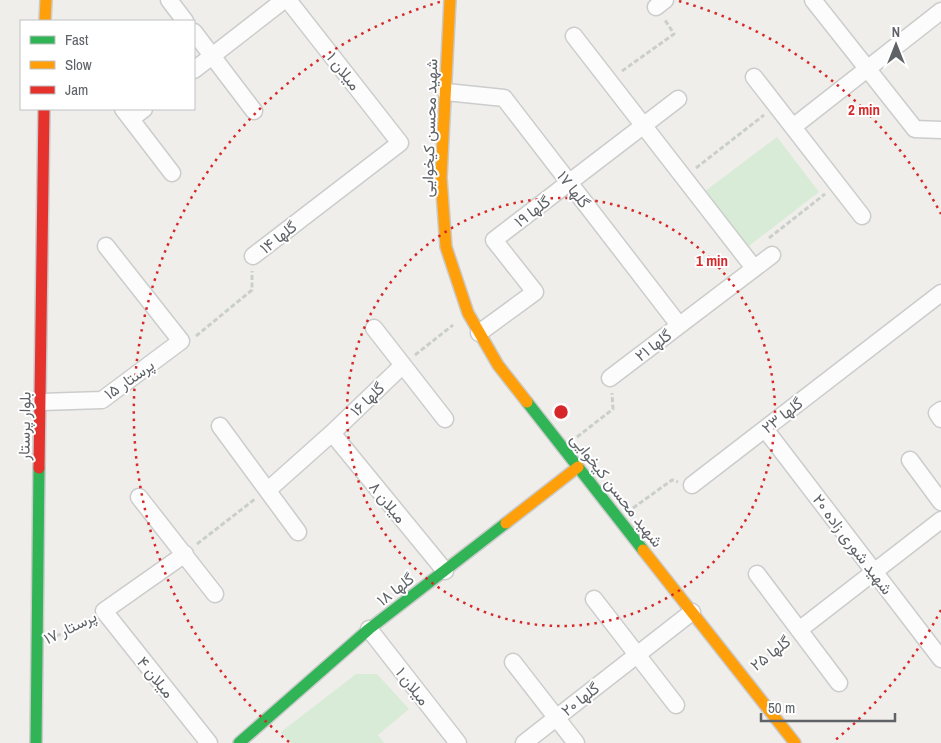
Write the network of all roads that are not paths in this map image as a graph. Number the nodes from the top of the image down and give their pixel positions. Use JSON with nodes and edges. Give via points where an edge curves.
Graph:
{"nodes":[{"id":1,"x":169,"y":0,"type":"edge"},
{"id":2,"x":284,"y":0,"type":"edge"},
{"id":3,"x":288,"y":0,"type":"edge"},
{"id":4,"x":450,"y":0,"type":"edge"},
{"id":5,"x":812,"y":0,"type":"edge"},
{"id":6,"x":938,"y":9,"type":"edge"},
{"id":7,"x":184,"y":20,"type":"edge"},
{"id":8,"x":195,"y":33,"type":"edge"},
{"id":9,"x":574,"y":36,"type":"dead end"},
{"id":10,"x":212,"y":56,"type":"junction"},
{"id":11,"x":195,"y":69,"type":"edge"},
{"id":12,"x":867,"y":69,"type":"junction"},
{"id":13,"x":754,"y":77,"type":"dead end"},
{"id":14,"x":446,"y":92,"type":"junction"},
{"id":15,"x":678,"y":99,"type":"dead end"},
{"id":16,"x":44,"y":110,"type":"edge"},
{"id":17,"x":141,"y":110,"type":"edge"},
{"id":18,"x":254,"y":111,"type":"dead end"},
{"id":19,"x":127,"y":114,"type":"edge"},
{"id":20,"x":643,"y":125,"type":"junction"},
{"id":21,"x":794,"y":128,"type":"junction"},
{"id":22,"x":941,"y":130,"type":"edge"},
{"id":23,"x":400,"y":143,"type":"joint"},
{"id":24,"x":172,"y":173,"type":"dead end"},
{"id":25,"x":569,"y":183,"type":"junction"},
{"id":26,"x":862,"y":216,"type":"dead end"},
{"id":27,"x":106,"y":246,"type":"dead end"},
{"id":28,"x":770,"y":247,"type":"road end"},
{"id":29,"x":252,"y":256,"type":"road end"},
{"id":30,"x":754,"y":268,"type":"junction"},
{"id":31,"x":941,"y":293,"type":"edge"},
{"id":32,"x":679,"y":325,"type":"junction"},
{"id":33,"x":374,"y":328,"type":"dead end"},
{"id":34,"x":479,"y":333,"type":"junction"},
{"id":35,"x":402,"y":365,"type":"junction"},
{"id":36,"x":610,"y":378,"type":"road end"},
{"id":37,"x":41,"y":402,"type":"junction"},
{"id":38,"x":941,"y":410,"type":"edge"},
{"id":39,"x":941,"y":418,"type":"edge"},
{"id":40,"x":445,"y":419,"type":"dead end"},
{"id":41,"x":220,"y":426,"type":"dead end"},
{"id":42,"x":765,"y":429,"type":"junction"},
{"id":43,"x":332,"y":433,"type":"junction"},
{"id":44,"x":910,"y":460,"type":"dead end"},
{"id":45,"x":578,"y":467,"type":"junction"},
{"id":46,"x":692,"y":485,"type":"road end"},
{"id":47,"x":268,"y":490,"type":"junction"},
{"id":48,"x":139,"y":497,"type":"dead end"},
{"id":49,"x":941,"y":502,"type":"edge"},
{"id":50,"x":941,"y":520,"type":"edge"},
{"id":51,"x":298,"y":532,"type":"dead end"},
{"id":52,"x":184,"y":554,"type":"junction"},
{"id":53,"x":445,"y":571,"type":"junction"},
{"id":54,"x":874,"y":572,"type":"junction"},
{"id":55,"x":757,"y":574,"type":"dead end"},
{"id":56,"x":215,"y":594,"type":"dead end"},
{"id":57,"x":594,"y":599,"type":"dead end"},
{"id":58,"x":692,"y":612,"type":"junction"},
{"id":59,"x":369,"y":629,"type":"junction"},
{"id":60,"x":799,"y":630,"type":"junction"},
{"id":61,"x":637,"y":655,"type":"junction"},
{"id":62,"x":941,"y":659,"type":"edge"},
{"id":63,"x":513,"y":662,"type":"dead end"},
{"id":64,"x":839,"y":683,"type":"dead end"},
{"id":65,"x":676,"y":705,"type":"dead end"},
{"id":66,"x":556,"y":718,"type":"junction"},
{"id":67,"x":36,"y":743,"type":"edge"},
{"id":68,"x":209,"y":743,"type":"edge"},
{"id":69,"x":239,"y":743,"type":"edge"},
{"id":70,"x":458,"y":743,"type":"edge"},
{"id":71,"x":524,"y":743,"type":"edge"},
{"id":72,"x":576,"y":743,"type":"edge"},
{"id":73,"x":795,"y":743,"type":"edge"}],
"edges":[{"from":1,"to":7,"type":"street"},
{"from":2,"to":10,"type":"street"},
{"from":3,"to":23,"type":"street","name":"میلان ۱"},
{"from":4,"to":14,"type":"street","name":"شهید محسن کیخوایی"},
{"from":5,"to":12,"type":"street"},
{"from":6,"to":12,"type":"street"},
{"from":8,"to":10,"type":"street"},
{"from":9,"to":20,"type":"street"},
{"from":10,"to":11,"type":"street"},
{"from":10,"to":18,"type":"street"},
{"from":12,"to":21,"type":"street"},
{"from":12,"to":22,"type":"street","via":[[915,129]]},
{"from":13,"to":21,"type":"street"},
{"from":14,"to":25,"type":"street","name":"گلها ۱۷","via":[[504,98]]},
{"from":14,"to":34,"type":"street","name":"شهید محسن کیخوایی","via":[[441,178],[446,247],[468,313]]},
{"from":15,"to":20,"type":"street","name":"گلها ۱۹"},
{"from":16,"to":37,"type":"street","name":"بلوار پرستار"},
{"from":17,"to":19,"type":"street"},
{"from":19,"to":24,"type":"street"},
{"from":20,"to":25,"type":"street","name":"گلها ۱۹"},
{"from":20,"to":30,"type":"street"},
{"from":21,"to":26,"type":"street"},
{"from":23,"to":29,"type":"street","name":"گلها ۱۴"},
{"from":25,"to":32,"type":"street","name":"گلها ۱۷"},
{"from":25,"to":34,"type":"street","name":"گلها ۱۹","via":[[494,240],[535,292]]},
{"from":27,"to":37,"type":"street","name":"پرستار ۱۵","via":[[181,341],[102,400]]},
{"from":28,"to":30,"type":"street","name":"گلها ۲۱"},
{"from":30,"to":32,"type":"street","name":"گلها ۲۱"},
{"from":31,"to":42,"type":"street","name":"گلها ۲۳"},
{"from":32,"to":36,"type":"street","name":"گلها ۲۱"},
{"from":33,"to":35,"type":"street"},
{"from":34,"to":45,"type":"street","name":"شهید محسن کیخوایی","via":[[498,365]]},
{"from":35,"to":40,"type":"street"},
{"from":35,"to":43,"type":"street","name":"گلها ۱۶"},
{"from":37,"to":67,"type":"street","name":"بلوار پرستار"},
{"from":38,"to":39,"type":"street","via":[[937,414]]},
{"from":41,"to":47,"type":"street"},
{"from":42,"to":46,"type":"street","name":"گلها ۲۳"},
{"from":42,"to":54,"type":"street","name":"شهید شوری زاده ۲۰"},
{"from":43,"to":47,"type":"street","name":"گلها ۱۶"},
{"from":43,"to":53,"type":"street","name":"میلان ۸"},
{"from":44,"to":49,"type":"street"},
{"from":45,"to":53,"type":"street","name":"گلها ۱۸"},
{"from":45,"to":58,"type":"street","name":"شهید محسن کیخوایی"},
{"from":47,"to":51,"type":"street"},
{"from":48,"to":52,"type":"street"},
{"from":50,"to":54,"type":"street"},
{"from":52,"to":56,"type":"street"},
{"from":52,"to":68,"type":"street","name":"میلان ۴","via":[[104,611]]},
{"from":53,"to":59,"type":"street","name":"گلها ۱۸"},
{"from":54,"to":60,"type":"street"},
{"from":54,"to":62,"type":"street","name":"شهید شوری زاده ۲۰"},
{"from":55,"to":60,"type":"street"},
{"from":57,"to":61,"type":"street"},
{"from":58,"to":61,"type":"street","name":"گلها ۲۰"},
{"from":58,"to":73,"type":"street","name":"شهید محسن کیخوایی"},
{"from":59,"to":69,"type":"street","name":"گلها ۱۸"},
{"from":59,"to":70,"type":"street","name":"میلان ۱"},
{"from":60,"to":64,"type":"street"},
{"from":61,"to":65,"type":"street"},
{"from":61,"to":66,"type":"street","name":"گلها ۲۰"},
{"from":63,"to":66,"type":"street"},
{"from":66,"to":71,"type":"street","name":"گلها ۲۰"},
{"from":66,"to":72,"type":"street"}]}
